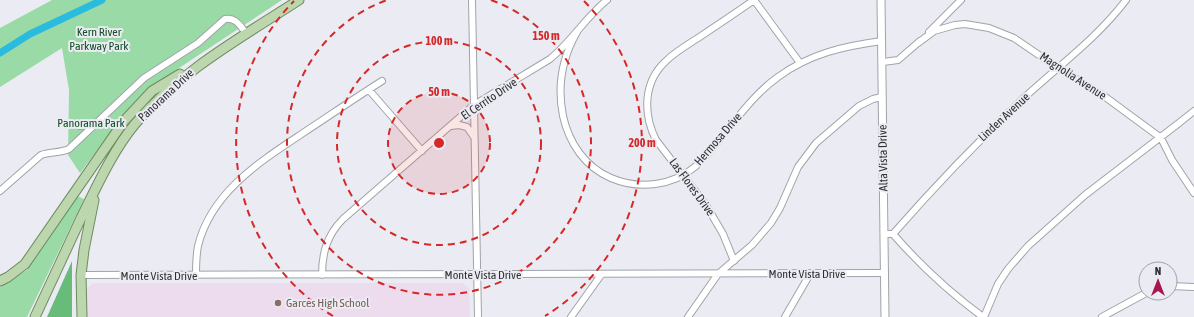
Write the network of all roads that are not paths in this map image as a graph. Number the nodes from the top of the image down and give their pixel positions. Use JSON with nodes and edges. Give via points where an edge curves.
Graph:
{"nodes":[{"id":1,"x":299,"y":0,"type":"edge"},
{"id":2,"x":472,"y":0,"type":"edge"},
{"id":3,"x":607,"y":0,"type":"edge"},
{"id":4,"x":754,"y":0,"type":"edge"},
{"id":5,"x":881,"y":0,"type":"edge"},
{"id":6,"x":961,"y":0,"type":"edge"},
{"id":7,"x":1126,"y":0,"type":"edge"},
{"id":8,"x":577,"y":32,"type":"junction"},
{"id":9,"x":244,"y":36,"type":"junction"},
{"id":10,"x":882,"y":41,"type":"junction"},
{"id":11,"x":918,"y":43,"type":"junction"},
{"id":12,"x":883,"y":62,"type":"junction"},
{"id":13,"x":800,"y":63,"type":"junction"},
{"id":14,"x":1058,"y":68,"type":"junction"},
{"id":15,"x":382,"y":81,"type":"dead end"},
{"id":16,"x":369,"y":90,"type":"junction"},
{"id":17,"x":882,"y":98,"type":"junction"},
{"id":18,"x":474,"y":105,"type":"junction"},
{"id":19,"x":1194,"y":111,"type":"edge"},
{"id":20,"x":93,"y":124,"type":"junction"},
{"id":21,"x":80,"y":126,"type":"dead end"},
{"id":22,"x":449,"y":127,"type":"junction"},
{"id":23,"x":475,"y":138,"type":"junction"},
{"id":24,"x":1161,"y":138,"type":"junction"},
{"id":25,"x":422,"y":151,"type":"junction"},
{"id":26,"x":684,"y":175,"type":"junction"},
{"id":27,"x":96,"y":186,"type":"junction"},
{"id":28,"x":0,"y":191,"type":"edge"},
{"id":29,"x":1194,"y":193,"type":"edge"},
{"id":30,"x":884,"y":234,"type":"junction"},
{"id":31,"x":893,"y":234,"type":"junction"},
{"id":32,"x":734,"y":261,"type":"junction"},
{"id":33,"x":885,"y":273,"type":"junction"},
{"id":34,"x":718,"y":274,"type":"junction"},
{"id":35,"x":810,"y":274,"type":"junction"},
{"id":36,"x":478,"y":275,"type":"junction"},
{"id":37,"x":601,"y":275,"type":"junction"},
{"id":38,"x":82,"y":276,"type":"junction"},
{"id":39,"x":196,"y":276,"type":"junction"},
{"id":40,"x":322,"y":276,"type":"junction"},
{"id":41,"x":0,"y":281,"type":"edge"},
{"id":42,"x":1178,"y":286,"type":"edge"},
{"id":43,"x":1194,"y":286,"type":"edge"},
{"id":44,"x":1138,"y":297,"type":"edge"},
{"id":45,"x":35,"y":317,"type":"edge"},
{"id":46,"x":82,"y":317,"type":"edge"},
{"id":47,"x":478,"y":317,"type":"edge"},
{"id":48,"x":571,"y":317,"type":"edge"},
{"id":49,"x":688,"y":317,"type":"edge"},
{"id":50,"x":785,"y":317,"type":"edge"},
{"id":51,"x":884,"y":317,"type":"edge"},
{"id":52,"x":983,"y":317,"type":"edge"},
{"id":53,"x":1102,"y":317,"type":"edge"}],
"edges":[{"from":1,"to":9,"type":"main road","name":"Panorama Drive"},
{"from":2,"to":18,"type":"street"},
{"from":3,"to":8,"type":"street","name":"El Cerrito Drive"},
{"from":4,"to":13,"type":"street"},
{"from":4,"to":26,"type":"street","name":"Las Flores Drive","via":[[673,55],[652,80],[647,99],[651,130]]},
{"from":5,"to":10,"type":"street","name":"Alta Vista Drive"},
{"from":6,"to":11,"type":"street"},
{"from":7,"to":14,"type":"street","name":"Linden Avenue","via":[[1104,27]]},
{"from":8,"to":18,"type":"street","name":"El Cerrito Drive","via":[[550,59]]},
{"from":8,"to":26,"type":"street","name":"Hermosa Drive","via":[[566,54],[560,94],[564,121],[573,144],[595,169],[628,184],[652,185]]},
{"from":9,"to":20,"type":"street","via":[[238,22],[225,20],[198,43],[144,78]]},
{"from":9,"to":27,"type":"main road","name":"Panorama Drive","via":[[194,69],[159,99],[135,124]]},
{"from":9,"to":41,"type":"main road","via":[[146,97],[124,121],[25,264]]},
{"from":10,"to":12,"type":"street","name":"Alta Vista Drive"},
{"from":10,"to":13,"type":"street","name":"Hermosa Drive","via":[[831,50]]},
{"from":11,"to":12,"type":"street","via":[[898,60]]},
{"from":11,"to":14,"type":"street","name":"Magnolia Avenue","via":[[944,27],[960,24],[990,28],[1026,45]]},
{"from":12,"to":17,"type":"street","name":"Alta Vista Drive"},
{"from":13,"to":26,"type":"street","name":"Hermosa Drive","via":[[778,77],[752,100],[704,158]]},
{"from":14,"to":24,"type":"street","name":"Magnolia Avenue","via":[[1110,100]]},
{"from":14,"to":31,"type":"street","name":"Linden Avenue","via":[[961,159]]},
{"from":15,"to":16,"type":"street"},
{"from":16,"to":25,"type":"street"},
{"from":16,"to":39,"type":"street","via":[[263,160],[237,182],[206,223],[198,247]]},
{"from":17,"to":30,"type":"street","name":"Alta Vista Drive"},
{"from":17,"to":32,"type":"street","via":[[858,106],[816,144],[798,167],[771,223]]},
{"from":18,"to":22,"type":"street","name":"El Cerrito Drive"},
{"from":18,"to":23,"type":"street"},
{"from":19,"to":24,"type":"street"},
{"from":20,"to":21,"type":"street"},
{"from":20,"to":28,"type":"street","via":[[69,148],[41,155]]},
{"from":22,"to":23,"type":"street","via":[[467,127]]},
{"from":22,"to":25,"type":"street","name":"El Cerrito Drive"},
{"from":23,"to":36,"type":"street"},
{"from":24,"to":29,"type":"street","name":"Magnolia Avenue"},
{"from":24,"to":52,"type":"street","via":[[1085,195],[1028,246],[998,284]]},
{"from":25,"to":40,"type":"street","name":"El Cerrito Drive","via":[[338,225],[323,252]]},
{"from":26,"to":32,"type":"street","name":"Las Flores Drive","via":[[714,217]]},
{"from":27,"to":38,"type":"main road","via":[[84,250]]},
{"from":27,"to":45,"type":"main road","name":"Panorama Drive"},
{"from":30,"to":31,"type":"street"},
{"from":30,"to":33,"type":"street","name":"Alta Vista Drive"},
{"from":31,"to":52,"type":"street","via":[[930,274]]},
{"from":32,"to":34,"type":"street"},
{"from":33,"to":35,"type":"street","name":"Monte Vista Drive"},
{"from":33,"to":51,"type":"street","name":"Alta Vista Drive"},
{"from":34,"to":35,"type":"street","name":"Monte Vista Drive"},
{"from":34,"to":37,"type":"street","name":"Monte Vista Drive"},
{"from":34,"to":49,"type":"street"},
{"from":35,"to":50,"type":"street"},
{"from":36,"to":37,"type":"street","name":"Monte Vista Drive"},
{"from":36,"to":40,"type":"street","name":"Monte Vista Drive"},
{"from":36,"to":47,"type":"street"},
{"from":37,"to":48,"type":"street"},
{"from":38,"to":39,"type":"street","name":"Monte Vista Drive"},
{"from":38,"to":46,"type":"main road"},
{"from":39,"to":40,"type":"street","name":"Monte Vista Drive"},
{"from":42,"to":43,"type":"street"},
{"from":44,"to":53,"type":"street"}]}
